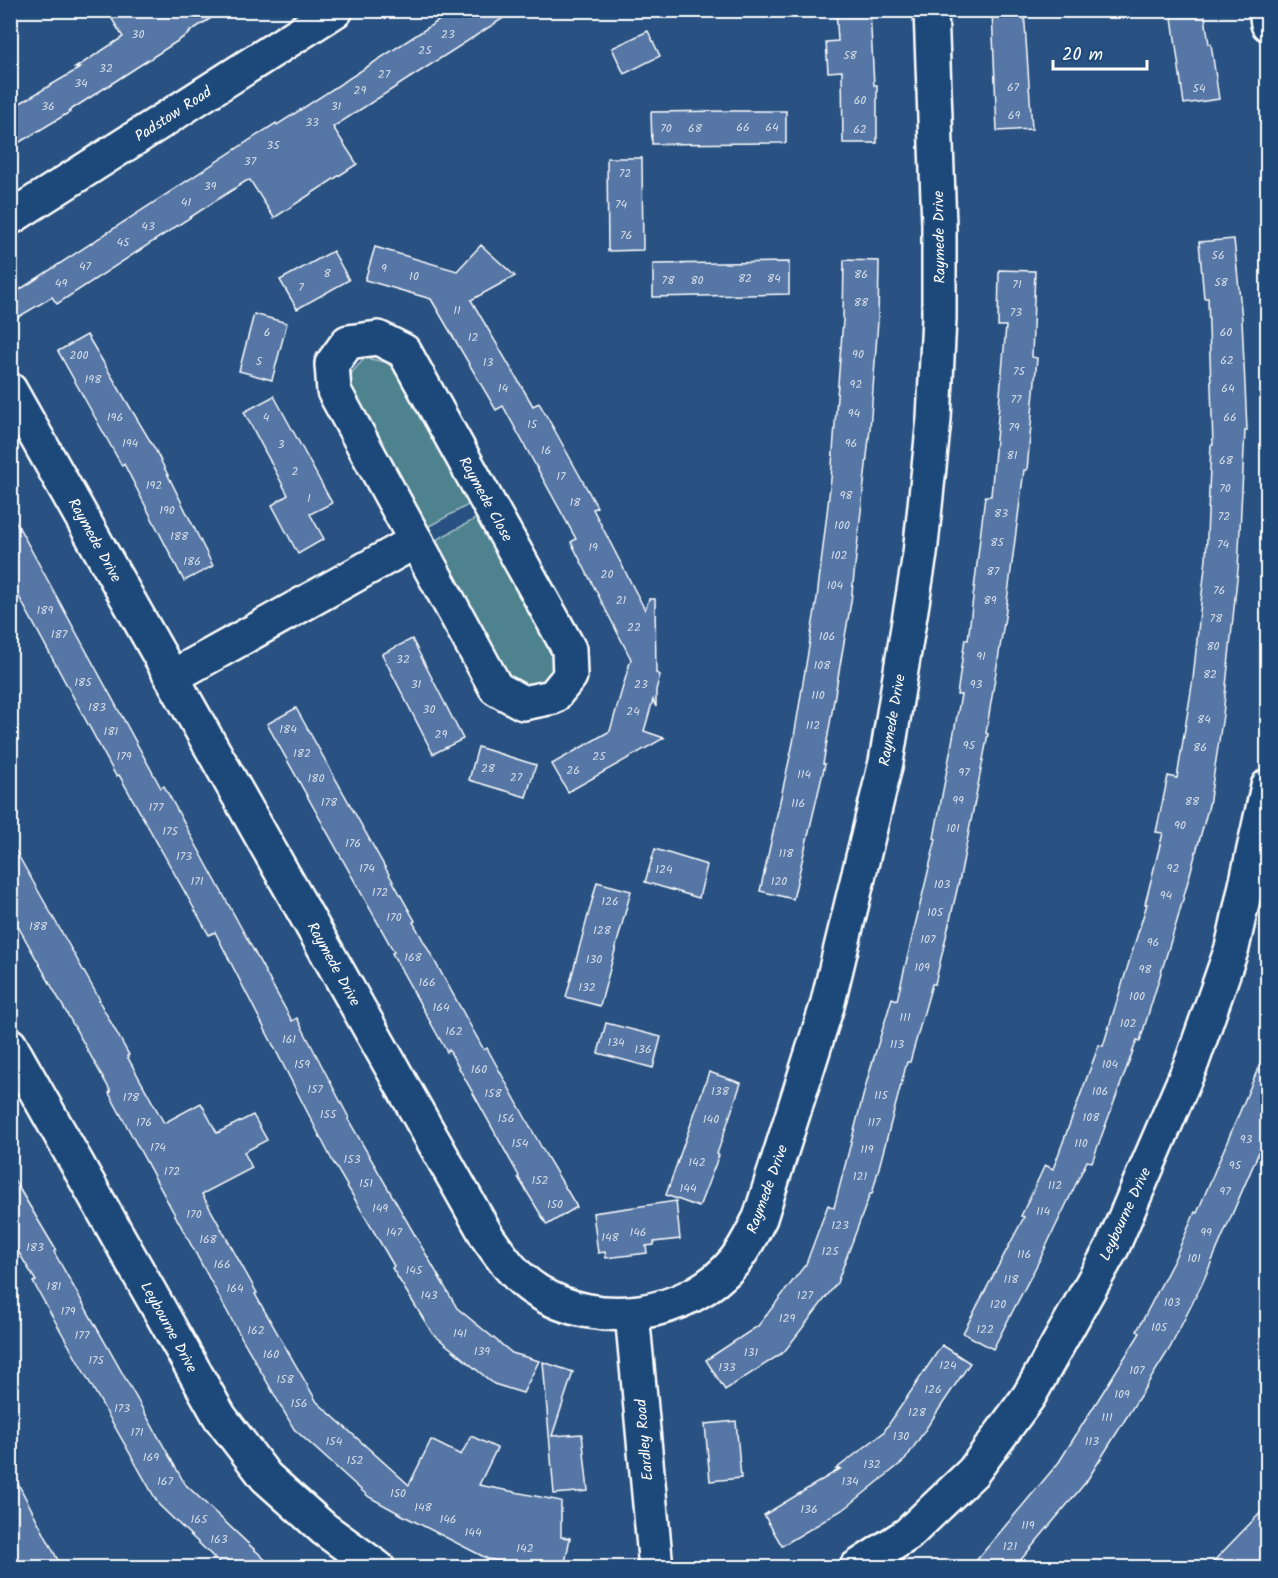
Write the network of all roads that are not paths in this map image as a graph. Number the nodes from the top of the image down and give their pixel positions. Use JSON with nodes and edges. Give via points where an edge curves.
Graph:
{"nodes":[{"id":1,"x":336,"y":10,"type":"edge"},
{"id":2,"x":931,"y":10,"type":"edge"},
{"id":3,"x":1266,"y":10,"type":"edge"},
{"id":4,"x":1268,"y":24,"type":"edge"},
{"id":5,"x":10,"y":218,"type":"edge"},
{"id":6,"x":10,"y":390,"type":"edge"},
{"id":7,"x":416,"y":541,"type":"junction"},
{"id":8,"x":172,"y":677,"type":"junction"},
{"id":9,"x":1268,"y":786,"type":"edge"},
{"id":10,"x":1264,"y":826,"type":"edge"},
{"id":11,"x":10,"y":1045,"type":"edge"},
{"id":12,"x":632,"y":1313,"type":"junction"},
{"id":13,"x":378,"y":1568,"type":"edge"},
{"id":14,"x":656,"y":1568,"type":"edge"},
{"id":15,"x":856,"y":1568,"type":"edge"}],
"edges":[{"from":1,"to":5,"type":"street","name":"Padstow Road"},
{"from":2,"to":12,"type":"street","name":"Raymede Drive","via":[[939,225],[934,419],[920,554],[886,762],[828,1006],[759,1218],[734,1262],[717,1279],[664,1307]]},
{"from":3,"to":4,"type":"street"},
{"from":6,"to":8,"type":"street","name":"Raymede Drive"},
{"from":7,"to":7,"type":"street","name":"Raymede Close","via":[[334,391],[332,364],[348,342],[378,338],[404,351],[569,649],[570,676],[552,697],[523,703],[496,688]]},
{"from":7,"to":8,"type":"street"},
{"from":8,"to":12,"type":"street","name":"Raymede Drive","via":[[488,1238],[508,1267],[536,1291],[563,1305],[598,1313]]},
{"from":9,"to":10,"type":"street","name":"Leybourne Drive"},
{"from":10,"to":15,"type":"street","name":"Leybourne Drive","via":[[1232,948],[1192,1062],[1112,1248],[1029,1396],[973,1472],[908,1534]]},
{"from":11,"to":13,"type":"street","name":"Leybourne Drive","via":[[219,1417],[266,1477],[324,1529]]},
{"from":12,"to":14,"type":"street","name":"Eardley Road"}]}
